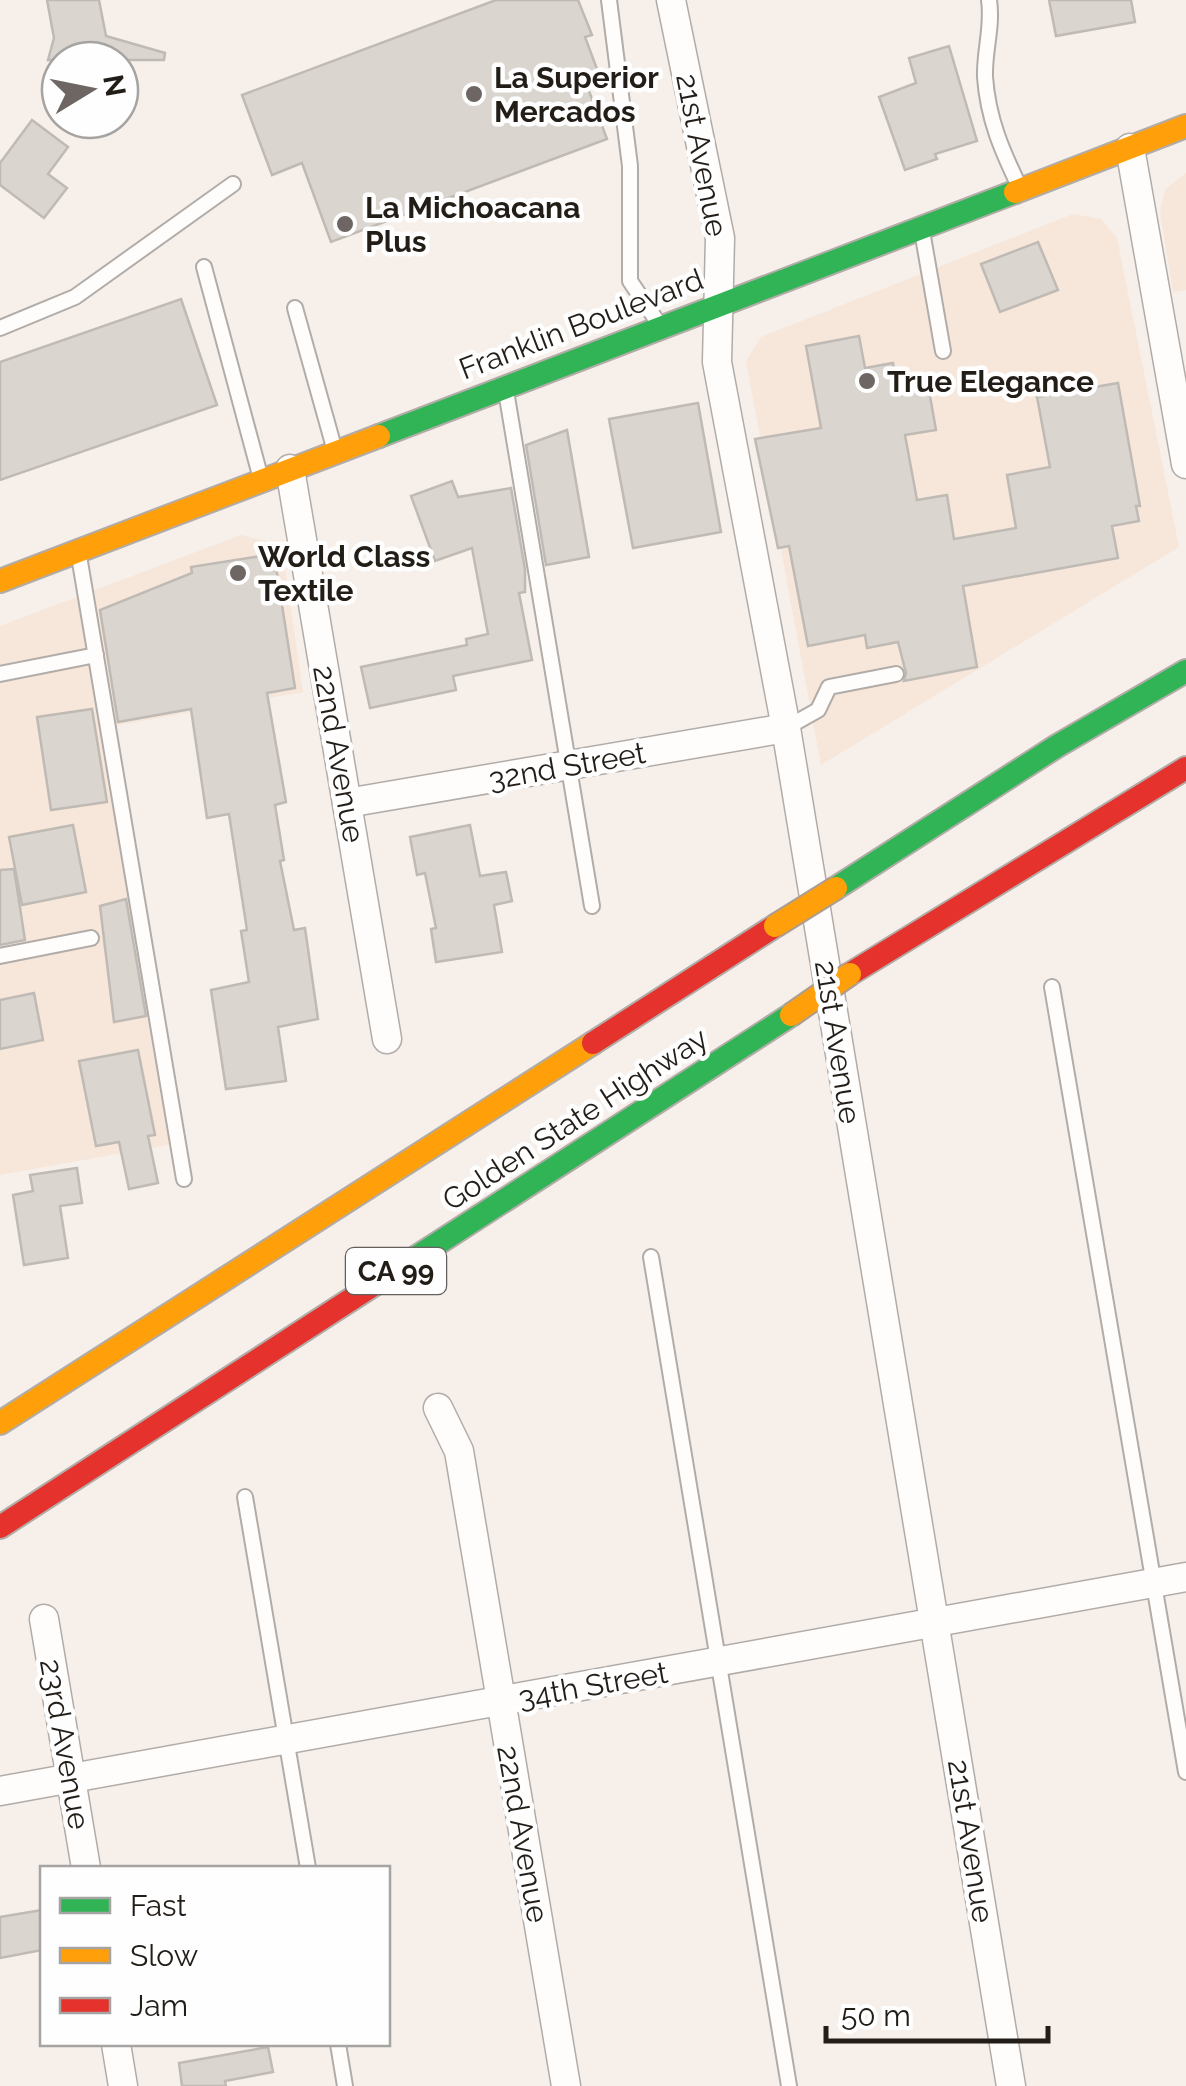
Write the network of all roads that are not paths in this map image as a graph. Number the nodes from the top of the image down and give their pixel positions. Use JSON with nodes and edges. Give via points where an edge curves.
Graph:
{"nodes":[{"id":1,"x":609,"y":0,"type":"edge"},
{"id":2,"x":671,"y":0,"type":"edge"},
{"id":3,"x":990,"y":0,"type":"edge"},
{"id":4,"x":1186,"y":126,"type":"edge"},
{"id":5,"x":1130,"y":148,"type":"junction"},
{"id":6,"x":233,"y":184,"type":"dead end"},
{"id":7,"x":1020,"y":189,"type":"junction"},
{"id":8,"x":921,"y":226,"type":"junction"},
{"id":9,"x":204,"y":267,"type":"dead end"},
{"id":10,"x":720,"y":302,"type":"junction"},
{"id":11,"x":294,"y":308,"type":"dead end"},
{"id":12,"x":660,"y":325,"type":"junction"},
{"id":13,"x":0,"y":328,"type":"edge"},
{"id":14,"x":944,"y":351,"type":"dead end"},
{"id":15,"x":505,"y":386,"type":"junction"},
{"id":16,"x":335,"y":452,"type":"junction"},
{"id":17,"x":1186,"y":464,"type":"edge"},
{"id":18,"x":290,"y":469,"type":"junction"},
{"id":19,"x":261,"y":480,"type":"junction"},
{"id":20,"x":78,"y":550,"type":"junction"},
{"id":21,"x":0,"y":581,"type":"edge"},
{"id":22,"x":96,"y":656,"type":"junction"},
{"id":23,"x":1186,"y":672,"type":"edge"},
{"id":24,"x":0,"y":674,"type":"edge"},
{"id":25,"x":896,"y":674,"type":"dead end"},
{"id":26,"x":786,"y":728,"type":"junction"},
{"id":27,"x":569,"y":766,"type":"junction"},
{"id":28,"x":1186,"y":768,"type":"edge"},
{"id":29,"x":347,"y":803,"type":"junction"},
{"id":30,"x":592,"y":906,"type":"dead end"},
{"id":31,"x":91,"y":938,"type":"dead end"},
{"id":32,"x":0,"y":956,"type":"edge"},
{"id":33,"x":1052,"y":988,"type":"dead end"},
{"id":34,"x":387,"y":1039,"type":"dead end"},
{"id":35,"x":184,"y":1179,"type":"dead end"},
{"id":36,"x":651,"y":1257,"type":"dead end"},
{"id":37,"x":438,"y":1408,"type":"dead end"},
{"id":38,"x":0,"y":1423,"type":"edge"},
{"id":39,"x":245,"y":1496,"type":"dead end"},
{"id":40,"x":0,"y":1528,"type":"edge"},
{"id":41,"x":1186,"y":1578,"type":"edge"},
{"id":42,"x":1154,"y":1584,"type":"junction"},
{"id":43,"x":44,"y":1618,"type":"dead end"},
{"id":44,"x":934,"y":1624,"type":"junction"},
{"id":45,"x":719,"y":1662,"type":"junction"},
{"id":46,"x":500,"y":1702,"type":"junction"},
{"id":47,"x":286,"y":1740,"type":"junction"},
{"id":48,"x":1186,"y":1772,"type":"edge"},
{"id":49,"x":71,"y":1780,"type":"junction"},
{"id":50,"x":0,"y":1791,"type":"edge"},
{"id":51,"x":86,"y":1866,"type":"edge"},
{"id":52,"x":308,"y":1866,"type":"edge"},
{"id":53,"x":116,"y":2046,"type":"edge"},
{"id":54,"x":338,"y":2046,"type":"edge"},
{"id":55,"x":123,"y":2086,"type":"edge"},
{"id":56,"x":345,"y":2086,"type":"edge"},
{"id":57,"x":566,"y":2086,"type":"edge"},
{"id":58,"x":789,"y":2086,"type":"edge"},
{"id":59,"x":1011,"y":2086,"type":"edge"}],
"edges":[{"from":1,"to":12,"type":"lane","via":[[630,166],[630,281]]},
{"from":2,"to":10,"type":"street","name":"21st Avenue","via":[[720,238]]},
{"from":3,"to":7,"type":"lane","via":[[985,74],[993,132]]},
{"from":4,"to":5,"type":"main road","name":"Franklin Boulevard"},
{"from":5,"to":7,"type":"main road","name":"Franklin Boulevard"},
{"from":5,"to":17,"type":"street"},
{"from":6,"to":13,"type":"lane","via":[[75,298]]},
{"from":7,"to":8,"type":"main road","name":"Franklin Boulevard"},
{"from":8,"to":10,"type":"main road","name":"Franklin Boulevard"},
{"from":8,"to":14,"type":"lane"},
{"from":9,"to":19,"type":"lane"},
{"from":10,"to":12,"type":"main road","name":"Franklin Boulevard"},
{"from":10,"to":26,"type":"street","name":"21st Avenue","via":[[716,362]]},
{"from":11,"to":16,"type":"lane"},
{"from":12,"to":15,"type":"main road","name":"Franklin Boulevard"},
{"from":15,"to":16,"type":"main road","name":"Franklin Boulevard"},
{"from":15,"to":27,"type":"lane"},
{"from":16,"to":18,"type":"main road","name":"Franklin Boulevard"},
{"from":18,"to":19,"type":"main road","name":"Franklin Boulevard"},
{"from":18,"to":29,"type":"street","name":"22nd Avenue"},
{"from":19,"to":20,"type":"main road","name":"Franklin Boulevard"},
{"from":20,"to":21,"type":"main road","name":"Franklin Boulevard"},
{"from":20,"to":22,"type":"lane"},
{"from":22,"to":24,"type":"lane"},
{"from":22,"to":35,"type":"lane"},
{"from":23,"to":38,"type":"main road","name":"Golden State Highway","number":"CA 99","bridge":true,"via":[[1043,755]]},
{"from":25,"to":26,"type":"lane","via":[[829,687],[818,710]]},
{"from":26,"to":27,"type":"street","name":"32nd Street"},
{"from":26,"to":44,"type":"street","name":"21st Avenue"},
{"from":27,"to":29,"type":"street","name":"32nd Street"},
{"from":27,"to":30,"type":"lane"},
{"from":28,"to":40,"type":"main road","name":"Golden State Highway","number":"CA 99","bridge":true,"via":[[850,974]]},
{"from":29,"to":34,"type":"street","name":"22nd Avenue"},
{"from":31,"to":32,"type":"lane"},
{"from":33,"to":42,"type":"lane"},
{"from":36,"to":45,"type":"lane"},
{"from":37,"to":46,"type":"street","name":"22nd Avenue","via":[[459,1451]]},
{"from":39,"to":47,"type":"lane"},
{"from":41,"to":42,"type":"street","name":"34th Street"},
{"from":42,"to":44,"type":"street","name":"34th Street"},
{"from":42,"to":48,"type":"lane"},
{"from":43,"to":49,"type":"street","name":"23rd Avenue"},
{"from":44,"to":45,"type":"street","name":"34th Street"},
{"from":44,"to":59,"type":"street","name":"21st Avenue"},
{"from":45,"to":46,"type":"street","name":"34th Street"},
{"from":45,"to":58,"type":"lane"},
{"from":46,"to":47,"type":"street","name":"34th Street"},
{"from":46,"to":57,"type":"street","name":"22nd Avenue"},
{"from":47,"to":49,"type":"street","name":"34th Street"},
{"from":47,"to":52,"type":"lane"},
{"from":49,"to":50,"type":"street","name":"34th Street"},
{"from":49,"to":51,"type":"street","name":"23rd Avenue"},
{"from":53,"to":55,"type":"street"},
{"from":54,"to":56,"type":"lane"}]}
